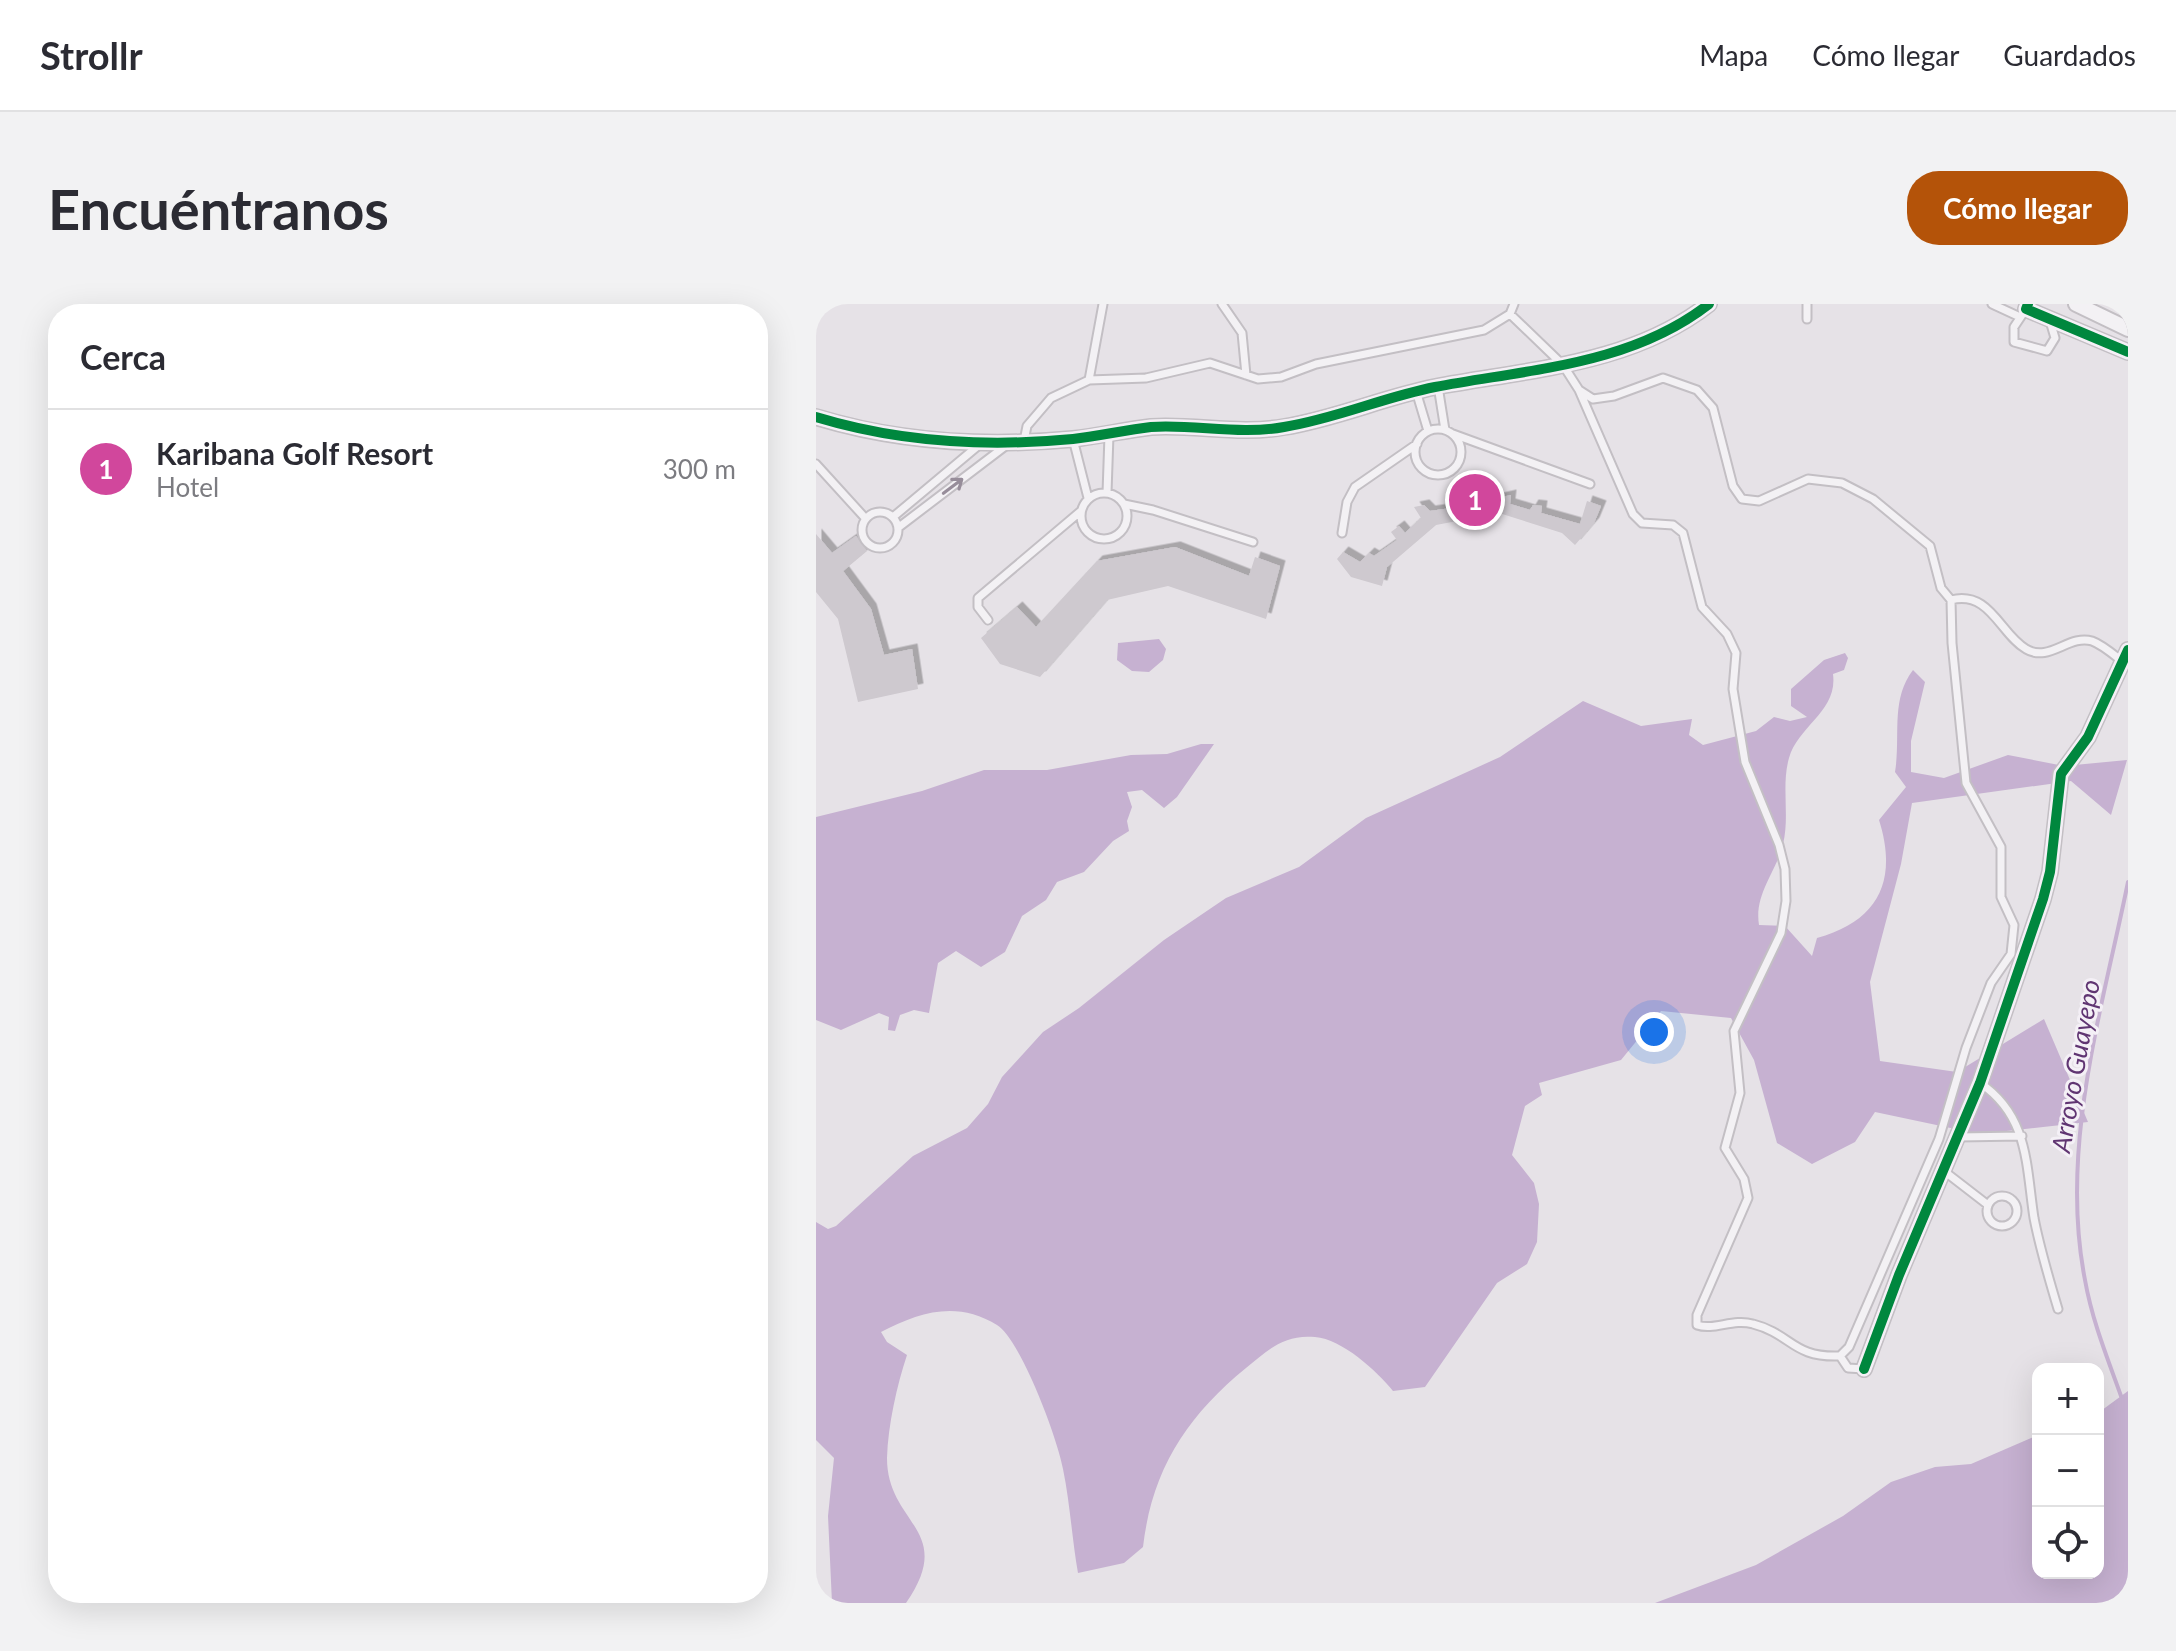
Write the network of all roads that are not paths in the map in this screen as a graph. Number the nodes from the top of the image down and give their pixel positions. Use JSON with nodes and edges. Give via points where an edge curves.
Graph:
{"nodes":[{"id":1,"x":1103,"y":304,"type":"edge"},
{"id":2,"x":1222,"y":304,"type":"edge"},
{"id":3,"x":1514,"y":304,"type":"edge"},
{"id":4,"x":1709,"y":304,"type":"edge"},
{"id":5,"x":1807,"y":304,"type":"edge"},
{"id":6,"x":1992,"y":304,"type":"edge"},
{"id":7,"x":2076,"y":304,"type":"edge"},
{"id":8,"x":2025,"y":310,"type":"edge"},
{"id":9,"x":2048,"y":310,"type":"edge"},
{"id":10,"x":1510,"y":314,"type":"junction"},
{"id":11,"x":1807,"y":319,"type":"dead end"},
{"id":12,"x":2128,"y":329,"type":"edge"},
{"id":13,"x":2128,"y":352,"type":"edge"},
{"id":14,"x":1563,"y":365,"type":"junction"},
{"id":15,"x":1246,"y":375,"type":"junction"},
{"id":16,"x":1089,"y":380,"type":"junction"},
{"id":17,"x":1438,"y":386,"type":"junction"},
{"id":18,"x":1579,"y":390,"type":"junction"},
{"id":19,"x":1416,"y":391,"type":"junction"},
{"id":20,"x":816,"y":417,"type":"edge"},
{"id":21,"x":1428,"y":431,"type":"junction"},
{"id":22,"x":1449,"y":432,"type":"junction"},
{"id":23,"x":1109,"y":433,"type":"junction"},
{"id":24,"x":1073,"y":439,"type":"junction"},
{"id":25,"x":1024,"y":441,"type":"junction"},
{"id":26,"x":981,"y":443,"type":"junction"},
{"id":27,"x":1008,"y":444,"type":"junction"},
{"id":28,"x":1417,"y":444,"type":"junction"},
{"id":29,"x":816,"y":464,"type":"edge"},
{"id":30,"x":1590,"y":484,"type":"dead end"},
{"id":31,"x":1107,"y":493,"type":"junction"},
{"id":32,"x":1088,"y":498,"type":"junction"},
{"id":33,"x":1124,"y":504,"type":"junction"},
{"id":34,"x":1081,"y":511,"type":"junction"},
{"id":35,"x":893,"y":517,"type":"junction"},
{"id":36,"x":866,"y":519,"type":"junction"},
{"id":37,"x":899,"y":527,"type":"junction"},
{"id":38,"x":1342,"y":533,"type":"dead end"},
{"id":39,"x":1253,"y":542,"type":"dead end"},
{"id":40,"x":1951,"y":600,"type":"junction"},
{"id":41,"x":988,"y":620,"type":"dead end"},
{"id":42,"x":2126,"y":656,"type":"edge"},
{"id":43,"x":1980,"y":1083,"type":"junction"},
{"id":44,"x":2022,"y":1136,"type":"junction"},
{"id":45,"x":1958,"y":1137,"type":"junction"},
{"id":46,"x":1944,"y":1171,"type":"junction"},
{"id":47,"x":1988,"y":1205,"type":"junction"},
{"id":48,"x":2058,"y":1309,"type":"dead end"},
{"id":49,"x":1840,"y":1356,"type":"junction"},
{"id":50,"x":1864,"y":1369,"type":"joint"}],
"edges":[{"from":1,"to":16,"type":"lane"},
{"from":2,"to":15,"type":"lane","via":[[1242,333]]},
{"from":3,"to":10,"type":"lane"},
{"from":4,"to":14,"type":"street","via":[[1627,350]]},
{"from":5,"to":11,"type":"lane"},
{"from":6,"to":8,"type":"lane"},
{"from":7,"to":12,"type":"street"},
{"from":8,"to":9,"type":"street"},
{"from":8,"to":9,"type":"lane","via":[[2014,342],[2043,352],[2054,342]]},
{"from":9,"to":13,"type":"street"},
{"from":10,"to":14,"type":"lane"},
{"from":10,"to":15,"type":"lane","via":[[1468,334],[1316,364],[1281,377]]},
{"from":14,"to":17,"type":"street"},
{"from":14,"to":18,"type":"lane"},
{"from":15,"to":16,"type":"lane","via":[[1210,363],[1146,378]]},
{"from":16,"to":25,"type":"lane","via":[[1051,398],[1027,426]]},
{"from":17,"to":19,"type":"street"},
{"from":17,"to":22,"type":"lane"},
{"from":18,"to":40,"type":"lane","via":[[1601,400],[1663,378],[1697,390],[1713,408],[1733,486],[1742,499],[1759,501],[1808,479],[1859,489],[1930,546],[1941,588]]},
{"from":18,"to":49,"type":"lane","via":[[1633,514],[1642,523],[1673,525],[1683,533],[1702,607],[1727,634],[1736,653],[1736,715],[1745,762],[1785,869],[1786,901],[1777,943],[1734,1031],[1740,1093],[1725,1148],[1744,1179],[1748,1198],[1696,1320],[1701,1327],[1739,1320],[1772,1330],[1811,1355]]},
{"from":19,"to":21,"type":"lane"},
{"from":19,"to":23,"type":"street","via":[[1281,428],[1153,427]]},
{"from":20,"to":26,"type":"street","via":[[925,439]]},
{"from":21,"to":22,"type":"lane"},
{"from":21,"to":28,"type":"lane"},
{"from":22,"to":28,"type":"lane","via":[[1461,450],[1448,472],[1423,469],[1415,453]]},
{"from":22,"to":30,"type":"lane"},
{"from":23,"to":24,"type":"street"},
{"from":23,"to":31,"type":"lane"},
{"from":24,"to":25,"type":"street"},
{"from":24,"to":32,"type":"lane"},
{"from":25,"to":27,"type":"street"},
{"from":26,"to":27,"type":"street"},
{"from":26,"to":35,"type":"lane"},
{"from":37,"to":27,"type":"lane","one_way":true},
{"from":28,"to":38,"type":"lane","via":[[1355,487]]},
{"from":29,"to":36,"type":"lane"},
{"from":31,"to":32,"type":"lane"},
{"from":31,"to":33,"type":"lane"},
{"from":32,"to":34,"type":"lane"},
{"from":33,"to":34,"type":"lane","via":[[1125,527],[1107,539],[1087,532]]},
{"from":33,"to":39,"type":"lane"},
{"from":34,"to":41,"type":"lane","via":[[978,598]]},
{"from":35,"to":36,"type":"lane","via":[[883,512]]},
{"from":35,"to":37,"type":"lane"},
{"from":36,"to":37,"type":"lane","via":[[863,536],[875,548],[893,544]]},
{"from":40,"to":42,"type":"lane","via":[[1991,611],[2033,652],[2084,640]]},
{"from":40,"to":49,"type":"lane","via":[[1963,760],[1969,789],[2001,847],[2001,897],[2014,925],[2013,944],[1966,1048],[1920,1189],[1849,1347]]},
{"from":42,"to":43,"type":"street","via":[[2088,737],[2061,774],[2047,885]]},
{"from":43,"to":44,"type":"lane","via":[[2005,1105]]},
{"from":43,"to":45,"type":"street"},
{"from":44,"to":45,"type":"lane"},
{"from":44,"to":48,"type":"lane","via":[[2035,1221]]},
{"from":45,"to":46,"type":"street"},
{"from":46,"to":47,"type":"lane"},
{"from":46,"to":50,"type":"street"},
{"from":47,"to":47,"type":"lane","via":[[1996,1225],[2016,1217],[2008,1196]]},
{"from":49,"to":50,"type":"lane","via":[[1848,1368]]}]}
